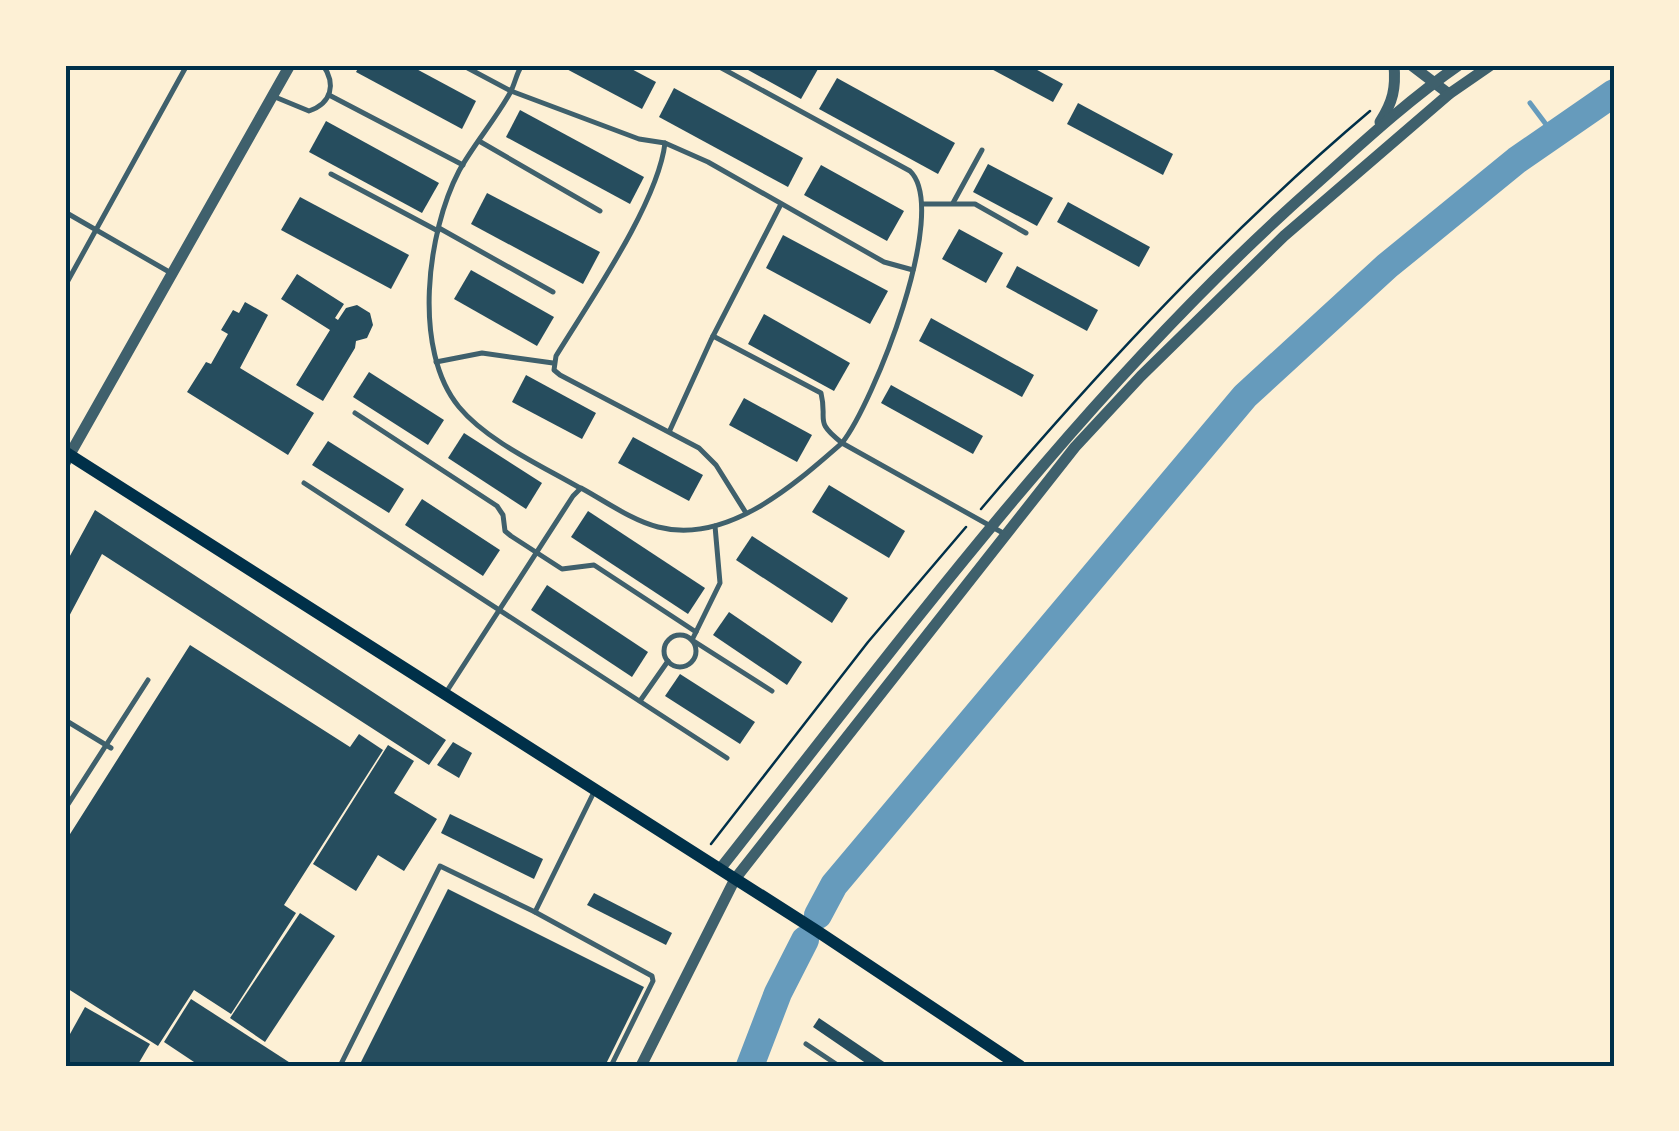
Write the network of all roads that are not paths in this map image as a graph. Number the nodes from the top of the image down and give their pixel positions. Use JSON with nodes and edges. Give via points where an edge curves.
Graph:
{"nodes":[{"id":1,"x":187,"y":65,"type":"edge"},
{"id":2,"x":290,"y":65,"type":"edge"},
{"id":3,"x":323,"y":65,"type":"edge"},
{"id":4,"x":462,"y":65,"type":"edge"},
{"id":5,"x":522,"y":65,"type":"edge"},
{"id":6,"x":716,"y":65,"type":"edge"},
{"id":7,"x":1394,"y":65,"type":"edge"},
{"id":8,"x":1411,"y":65,"type":"edge"},
{"id":9,"x":1425,"y":65,"type":"edge"},
{"id":10,"x":1459,"y":65,"type":"edge"},
{"id":11,"x":1491,"y":65,"type":"edge"},
{"id":12,"x":1436,"y":81,"type":"junction"},
{"id":13,"x":511,"y":91,"type":"junction"},
{"id":14,"x":1449,"y":94,"type":"junction"},
{"id":15,"x":272,"y":95,"type":"junction"},
{"id":16,"x":329,"y":95,"type":"junction"},
{"id":17,"x":1375,"y":131,"type":"junction"},
{"id":18,"x":479,"y":141,"type":"junction"},
{"id":19,"x":665,"y":142,"type":"junction"},
{"id":20,"x":982,"y":150,"type":"dead end"},
{"id":21,"x":463,"y":166,"type":"junction"},
{"id":22,"x":331,"y":174,"type":"dead end"},
{"id":23,"x":782,"y":204,"type":"junction"},
{"id":24,"x":922,"y":204,"type":"junction"},
{"id":25,"x":951,"y":206,"type":"junction"},
{"id":26,"x":600,"y":211,"type":"dead end"},
{"id":27,"x":65,"y":212,"type":"edge"},
{"id":28,"x":438,"y":229,"type":"junction"},
{"id":29,"x":96,"y":230,"type":"junction"},
{"id":30,"x":1026,"y":233,"type":"dead end"},
{"id":31,"x":914,"y":270,"type":"junction"},
{"id":32,"x":172,"y":273,"type":"junction"},
{"id":33,"x":65,"y":286,"type":"edge"},
{"id":34,"x":554,"y":292,"type":"dead end"},
{"id":35,"x":712,"y":336,"type":"junction"},
{"id":36,"x":436,"y":362,"type":"junction"},
{"id":37,"x":553,"y":363,"type":"junction"},
{"id":38,"x":355,"y":413,"type":"dead end"},
{"id":39,"x":670,"y":430,"type":"junction"},
{"id":40,"x":842,"y":443,"type":"junction"},
{"id":41,"x":66,"y":456,"type":"edge"},
{"id":42,"x":304,"y":483,"type":"dead end"},
{"id":43,"x":582,"y":488,"type":"junction"},
{"id":44,"x":746,"y":513,"type":"junction"},
{"id":45,"x":714,"y":526,"type":"junction"},
{"id":46,"x":992,"y":527,"type":"junction"},
{"id":47,"x":1006,"y":535,"type":"junction"},
{"id":48,"x":536,"y":552,"type":"junction"},
{"id":49,"x":499,"y":610,"type":"junction"},
{"id":50,"x":696,"y":632,"type":"junction"},
{"id":51,"x":692,"y":640,"type":"junction"},
{"id":52,"x":668,"y":661,"type":"junction"},
{"id":53,"x":148,"y":680,"type":"dead end"},
{"id":54,"x":772,"y":691,"type":"dead end"},
{"id":55,"x":444,"y":694,"type":"junction"},
{"id":56,"x":640,"y":702,"type":"junction"},
{"id":57,"x":65,"y":720,"type":"edge"},
{"id":58,"x":109,"y":747,"type":"junction"},
{"id":59,"x":727,"y":758,"type":"dead end"},
{"id":60,"x":595,"y":790,"type":"junction"},
{"id":61,"x":65,"y":809,"type":"edge"},
{"id":62,"x":720,"y":869,"type":"junction"},
{"id":63,"x":735,"y":879,"type":"junction"},
{"id":64,"x":535,"y":912,"type":"junction"},
{"id":65,"x":806,"y":1044,"type":"dead end"},
{"id":66,"x":830,"y":1064,"type":"edge"},
{"id":67,"x":1011,"y":1064,"type":"edge"},
{"id":68,"x":340,"y":1066,"type":"edge"},
{"id":69,"x":611,"y":1066,"type":"edge"},
{"id":70,"x":641,"y":1066,"type":"edge"},
{"id":71,"x":839,"y":1066,"type":"edge"}],
"edges":[{"from":1,"to":29,"type":"lane"},
{"from":2,"to":15,"type":"street"},
{"from":3,"to":16,"type":"lane","via":[[331,77]]},
{"from":4,"to":13,"type":"lane"},
{"from":5,"to":13,"type":"lane"},
{"from":6,"to":24,"type":"lane","via":[[910,172]]},
{"from":7,"to":17,"type":"street","via":[[1391,105]]},
{"from":8,"to":12,"type":"street"},
{"from":9,"to":12,"type":"street"},
{"from":10,"to":12,"type":"street"},
{"from":11,"to":14,"type":"street"},
{"from":12,"to":14,"type":"street"},
{"from":12,"to":17,"type":"street"},
{"from":13,"to":18,"type":"lane"},
{"from":13,"to":19,"type":"lane","via":[[639,139]]},
{"from":14,"to":47,"type":"street","via":[[1236,280],[1074,447]]},
{"from":15,"to":16,"type":"lane","via":[[309,112]]},
{"from":15,"to":32,"type":"street"},
{"from":16,"to":21,"type":"lane"},
{"from":17,"to":46,"type":"street","via":[[1186,307]]},
{"from":18,"to":21,"type":"lane"},
{"from":18,"to":26,"type":"lane"},
{"from":19,"to":23,"type":"lane"},
{"from":19,"to":37,"type":"lane","via":[[659,173]]},
{"from":20,"to":25,"type":"lane"},
{"from":21,"to":28,"type":"lane"},
{"from":22,"to":28,"type":"lane"},
{"from":23,"to":31,"type":"lane","via":[[884,262]]},
{"from":23,"to":35,"type":"lane"},
{"from":24,"to":25,"type":"lane"},
{"from":24,"to":31,"type":"lane"},
{"from":25,"to":30,"type":"lane","via":[[975,204]]},
{"from":27,"to":29,"type":"lane"},
{"from":28,"to":34,"type":"lane"},
{"from":28,"to":36,"type":"lane","via":[[428,334]]},
{"from":29,"to":32,"type":"lane"},
{"from":29,"to":33,"type":"lane"},
{"from":31,"to":40,"type":"lane","via":[[868,399]]},
{"from":32,"to":41,"type":"street"},
{"from":35,"to":39,"type":"lane"},
{"from":35,"to":40,"type":"lane","via":[[821,393],[821,419]]},
{"from":36,"to":37,"type":"lane","via":[[482,353]]},
{"from":36,"to":43,"type":"lane","via":[[459,406],[481,426]]},
{"from":37,"to":39,"type":"lane","via":[[560,375]]},
{"from":38,"to":48,"type":"lane","via":[[497,506],[505,531]]},
{"from":39,"to":44,"type":"lane","via":[[716,464]]},
{"from":40,"to":44,"type":"lane","via":[[794,485]]},
{"from":40,"to":46,"type":"lane"},
{"from":41,"to":55,"type":"main road"},
{"from":42,"to":49,"type":"lane"},
{"from":43,"to":45,"type":"lane","via":[[654,526]]},
{"from":43,"to":48,"type":"lane"},
{"from":44,"to":45,"type":"lane"},
{"from":45,"to":50,"type":"lane","via":[[720,583]]},
{"from":46,"to":47,"type":"lane"},
{"from":46,"to":62,"type":"street"},
{"from":47,"to":63,"type":"street"},
{"from":48,"to":49,"type":"lane"},
{"from":48,"to":50,"type":"lane","via":[[569,570],[594,566]]},
{"from":49,"to":55,"type":"lane"},
{"from":49,"to":56,"type":"lane"},
{"from":50,"to":51,"type":"lane"},
{"from":51,"to":52,"type":"lane","via":[[669,640]]},
{"from":51,"to":52,"type":"lane","via":[[696,655],[690,664]]},
{"from":51,"to":54,"type":"lane"},
{"from":52,"to":56,"type":"lane"},
{"from":53,"to":58,"type":"lane"},
{"from":55,"to":60,"type":"main road"},
{"from":56,"to":59,"type":"lane"},
{"from":57,"to":58,"type":"lane"},
{"from":58,"to":61,"type":"lane"},
{"from":60,"to":62,"type":"main road"},
{"from":60,"to":64,"type":"lane"},
{"from":62,"to":63,"type":"main road"},
{"from":63,"to":67,"type":"main road"},
{"from":63,"to":70,"type":"street"},
{"from":64,"to":68,"type":"lane","via":[[440,866]]},
{"from":64,"to":69,"type":"lane","via":[[652,976]]},
{"from":65,"to":66,"type":"lane"},
{"from":66,"to":71,"type":"lane"}]}
